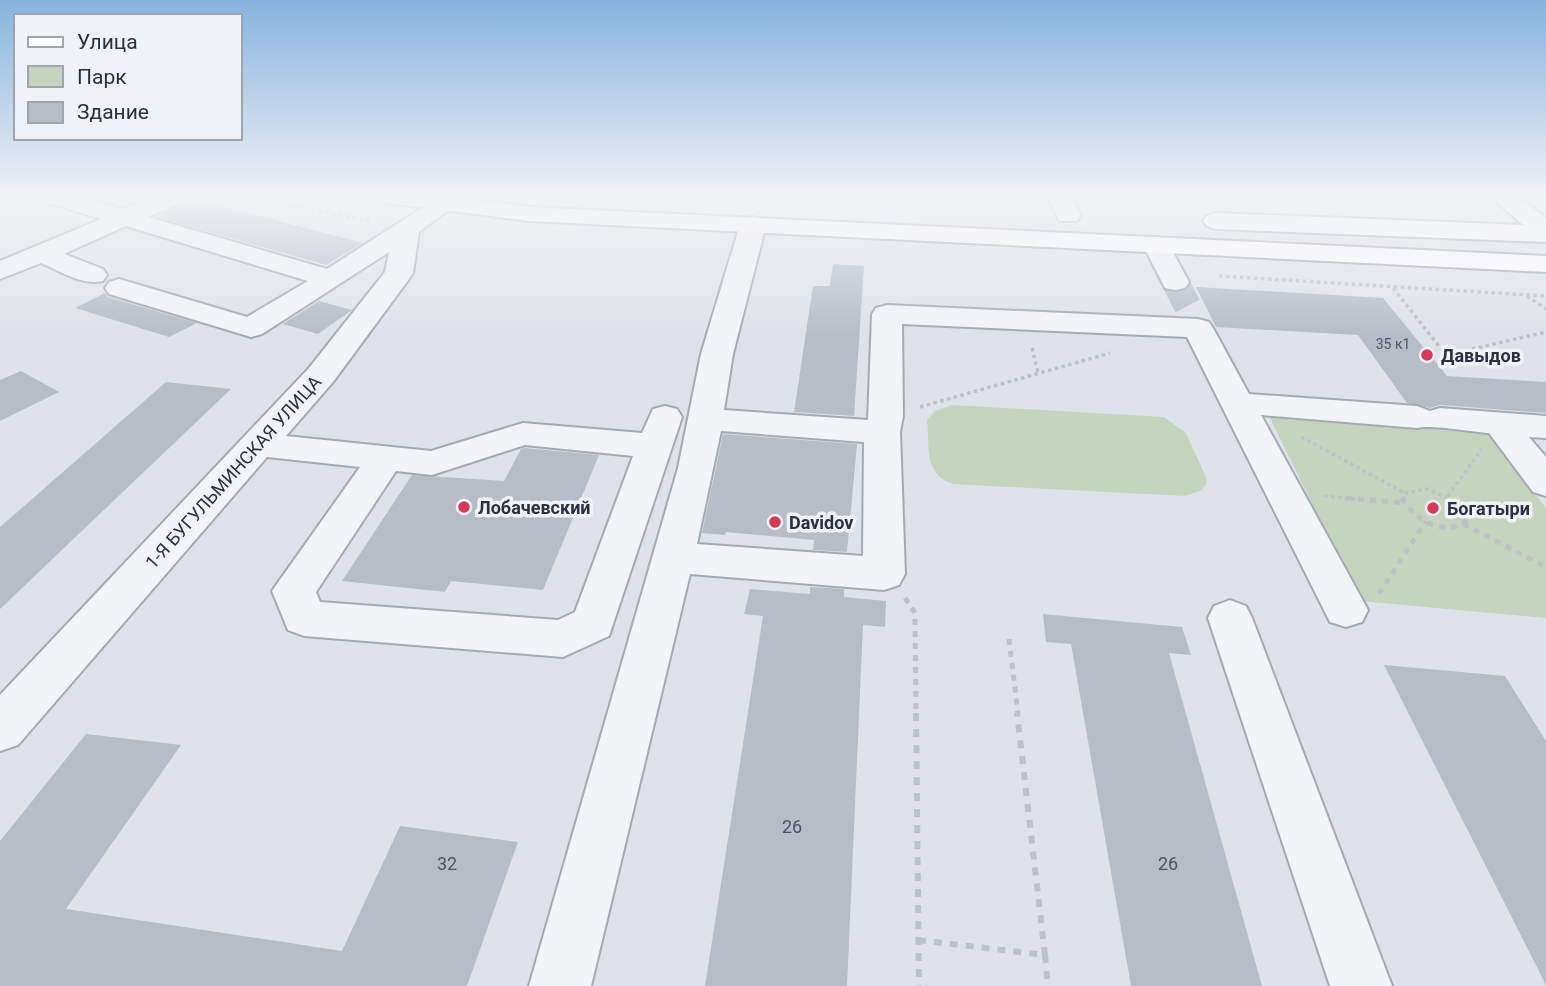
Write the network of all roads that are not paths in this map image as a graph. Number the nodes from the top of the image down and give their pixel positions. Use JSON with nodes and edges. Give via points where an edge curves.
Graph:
{"nodes":[{"id":1,"x":69,"y":242,"type":"edge"},
{"id":2,"x":206,"y":242,"type":"edge"},
{"id":3,"x":387,"y":242,"type":"edge"},
{"id":4,"x":405,"y":242,"type":"edge"},
{"id":5,"x":748,"y":242,"type":"edge"},
{"id":6,"x":1096,"y":242,"type":"edge"},
{"id":7,"x":1156,"y":245,"type":"junction"},
{"id":8,"x":41,"y":254,"type":"junction"},
{"id":9,"x":1546,"y":264,"type":"edge"},
{"id":10,"x":0,"y":271,"type":"edge"},
{"id":11,"x":93,"y":275,"type":"dead end"},
{"id":12,"x":331,"y":279,"type":"junction"},
{"id":13,"x":119,"y":288,"type":"dead end"},
{"id":14,"x":1187,"y":306,"type":"junction"},
{"id":15,"x":1238,"y":404,"type":"junction"},
{"id":16,"x":884,"y":424,"type":"junction"},
{"id":17,"x":1500,"y":424,"type":"junction"},
{"id":18,"x":1546,"y":427,"type":"edge"},
{"id":19,"x":676,"y":428,"type":"junction"},
{"id":20,"x":259,"y":445,"type":"junction"},
{"id":21,"x":386,"y":458,"type":"junction"},
{"id":22,"x":1546,"y":483,"type":"edge"},
{"id":23,"x":673,"y":557,"type":"junction"},
{"id":24,"x":1345,"y":607,"type":"road end"},
{"id":25,"x":1230,"y":618,"type":"dead end"},
{"id":26,"x":0,"y":729,"type":"edge"},
{"id":27,"x":560,"y":986,"type":"edge"},
{"id":28,"x":1361,"y":986,"type":"edge"}],
"edges":[{"from":1,"to":8,"type":"street"},
{"from":2,"to":12,"type":"street"},
{"from":3,"to":12,"type":"street"},
{"from":4,"to":20,"type":"street","name":"1-Я БУГУЛЬМИНСКАЯ УЛИЦА","via":[[399,273]]},
{"from":5,"to":19,"type":"street","via":[[717,354],[706,426]]},
{"from":6,"to":7,"type":"main road"},
{"from":7,"to":9,"type":"main road"},
{"from":7,"to":14,"type":"street"},
{"from":8,"to":10,"type":"street"},
{"from":8,"to":11,"type":"street"},
{"from":12,"to":13,"type":"street","via":[[251,328]]},
{"from":14,"to":15,"type":"street"},
{"from":14,"to":16,"type":"street","via":[[887,314]]},
{"from":15,"to":17,"type":"street"},
{"from":15,"to":24,"type":"street"},
{"from":16,"to":19,"type":"street"},
{"from":16,"to":23,"type":"street","via":[[884,574]]},
{"from":17,"to":18,"type":"street"},
{"from":17,"to":22,"type":"street"},
{"from":19,"to":21,"type":"street","via":[[523,434],[432,463]]},
{"from":19,"to":21,"type":"street","via":[[593,622],[563,639],[304,618],[294,591]]},
{"from":19,"to":23,"type":"street","via":[[697,468]]},
{"from":20,"to":21,"type":"street"},
{"from":20,"to":26,"type":"street","name":"1-Я БУГУЛЬМИНСКАЯ УЛИЦА"},
{"from":23,"to":27,"type":"street"},
{"from":25,"to":28,"type":"street"}]}
